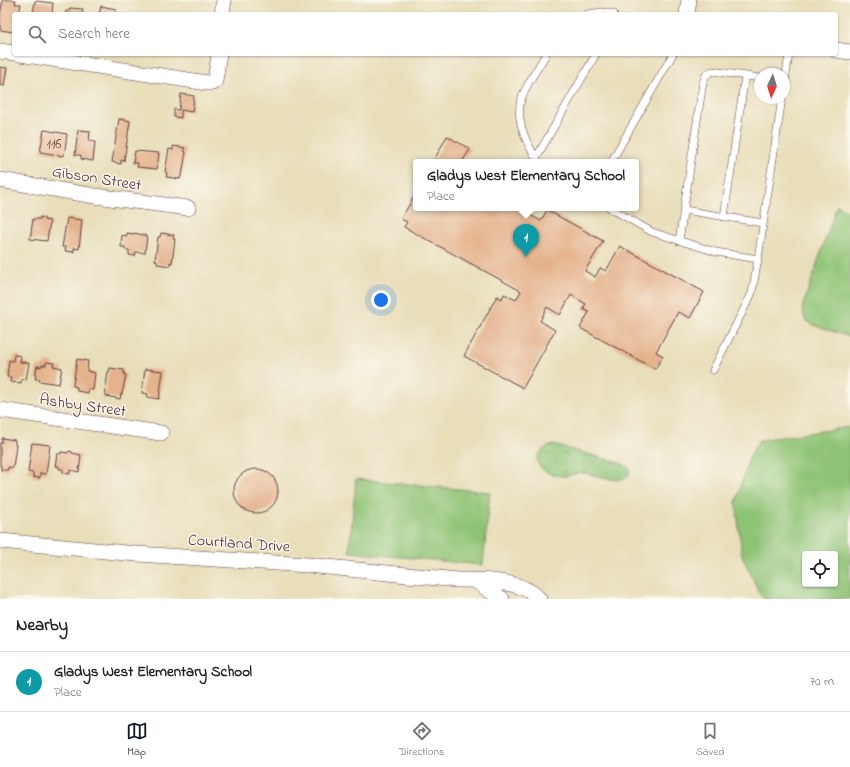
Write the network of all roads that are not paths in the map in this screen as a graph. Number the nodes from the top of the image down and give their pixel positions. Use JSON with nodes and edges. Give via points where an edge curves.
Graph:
{"nodes":[{"id":1,"x":224,"y":0,"type":"edge"},
{"id":2,"x":689,"y":0,"type":"edge"},
{"id":3,"x":222,"y":12,"type":"edge"},
{"id":4,"x":687,"y":12,"type":"edge"},
{"id":5,"x":838,"y":50,"type":"edge"},
{"id":6,"x":0,"y":51,"type":"edge"},
{"id":7,"x":850,"y":52,"type":"edge"},
{"id":8,"x":12,"y":53,"type":"edge"},
{"id":9,"x":33,"y":56,"type":"edge"},
{"id":10,"x":219,"y":56,"type":"edge"},
{"id":11,"x":545,"y":56,"type":"edge"},
{"id":12,"x":595,"y":56,"type":"edge"},
{"id":13,"x":672,"y":56,"type":"edge"},
{"id":14,"x":789,"y":56,"type":"edge"},
{"id":15,"x":787,"y":68,"type":"edge"},
{"id":16,"x":745,"y":76,"type":"junction"},
{"id":17,"x":754,"y":77,"type":"edge"},
{"id":18,"x":781,"y":104,"type":"edge"},
{"id":19,"x":537,"y":159,"type":"edge"},
{"id":20,"x":539,"y":159,"type":"edge"},
{"id":21,"x":613,"y":159,"type":"edge"},
{"id":22,"x":0,"y":180,"type":"edge"},
{"id":23,"x":188,"y":208,"type":"dead end"},
{"id":24,"x":684,"y":210,"type":"junction"},
{"id":25,"x":615,"y":211,"type":"edge"},
{"id":26,"x":724,"y":217,"type":"junction"},
{"id":27,"x":763,"y":223,"type":"junction"},
{"id":28,"x":679,"y":241,"type":"junction"},
{"id":29,"x":758,"y":259,"type":"junction"},
{"id":30,"x":713,"y":370,"type":"dead end"},
{"id":31,"x":0,"y":410,"type":"edge"},
{"id":32,"x":160,"y":433,"type":"dead end"},
{"id":33,"x":0,"y":540,"type":"edge"},
{"id":34,"x":476,"y":580,"type":"junction"},
{"id":35,"x":502,"y":599,"type":"edge"},
{"id":36,"x":539,"y":599,"type":"edge"}],
"edges":[{"from":1,"to":3,"type":"street"},
{"from":2,"to":4,"type":"street"},
{"from":5,"to":7,"type":"street"},
{"from":6,"to":8,"type":"street"},
{"from":9,"to":10,"type":"street","via":[[212,83],[215,81]]},
{"from":11,"to":19,"type":"lane","via":[[522,96],[519,116],[529,147]]},
{"from":12,"to":20,"type":"lane"},
{"from":13,"to":21,"type":"lane"},
{"from":14,"to":15,"type":"lane"},
{"from":16,"to":17,"type":"lane"},
{"from":16,"to":24,"type":"lane","via":[[712,71],[706,75]]},
{"from":16,"to":26,"type":"lane"},
{"from":18,"to":27,"type":"lane"},
{"from":22,"to":23,"type":"street","name":"Gibson Street"},
{"from":24,"to":26,"type":"lane"},
{"from":24,"to":28,"type":"lane"},
{"from":25,"to":28,"type":"lane","via":[[652,232]]},
{"from":26,"to":27,"type":"lane"},
{"from":27,"to":29,"type":"lane"},
{"from":28,"to":29,"type":"lane","via":[[716,252]]},
{"from":29,"to":30,"type":"lane","via":[[752,293]]},
{"from":31,"to":32,"type":"street","name":"Ashby Street"},
{"from":33,"to":34,"type":"street","name":"Courtland Drive","via":[[137,554],[308,565]]},
{"from":34,"to":35,"type":"street"},
{"from":34,"to":36,"type":"street","name":"Courtland Drive","via":[[517,585]]}]}
